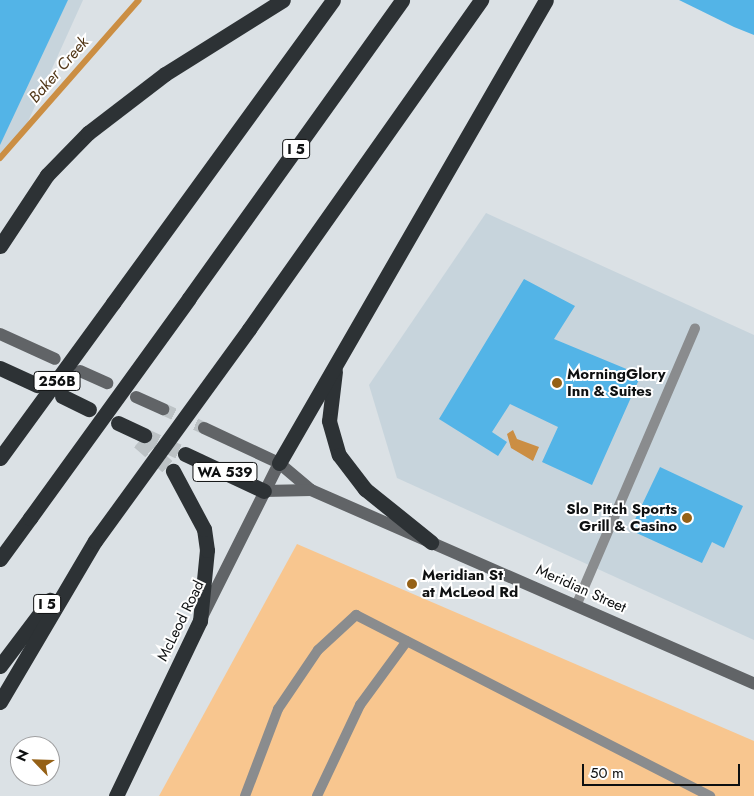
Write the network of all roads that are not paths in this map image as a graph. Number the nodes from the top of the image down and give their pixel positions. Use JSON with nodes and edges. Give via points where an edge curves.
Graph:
{"nodes":[{"id":1,"x":283,"y":0,"type":"edge"},
{"id":2,"x":333,"y":0,"type":"edge"},
{"id":3,"x":402,"y":0,"type":"edge"},
{"id":4,"x":481,"y":0,"type":"edge"},
{"id":5,"x":546,"y":0,"type":"edge"},
{"id":6,"x":4,"y":232,"type":"edge"},
{"id":7,"x":0,"y":246,"type":"edge"},
{"id":8,"x":695,"y":328,"type":"dead end"},
{"id":9,"x":0,"y":334,"type":"edge"},
{"id":10,"x":55,"y":359,"type":"dead end"},
{"id":11,"x":338,"y":359,"type":"junction"},
{"id":12,"x":0,"y":368,"type":"edge"},
{"id":13,"x":80,"y":371,"type":"dead end"},
{"id":14,"x":107,"y":383,"type":"dead end"},
{"id":15,"x":37,"y":385,"type":"dead end"},
{"id":16,"x":62,"y":396,"type":"dead end"},
{"id":17,"x":136,"y":397,"type":"dead end"},
{"id":18,"x":89,"y":409,"type":"dead end"},
{"id":19,"x":163,"y":409,"type":"tunnel mouth"},
{"id":20,"x":118,"y":422,"type":"dead end"},
{"id":21,"x":204,"y":428,"type":"tunnel mouth"},
{"id":22,"x":142,"y":438,"type":"tunnel mouth"},
{"id":23,"x":186,"y":454,"type":"tunnel mouth"},
{"id":24,"x":0,"y":458,"type":"edge"},
{"id":25,"x":279,"y":463,"type":"junction"},
{"id":26,"x":173,"y":472,"type":"tunnel mouth"},
{"id":27,"x":311,"y":490,"type":"junction"},
{"id":28,"x":264,"y":491,"type":"junction"},
{"id":29,"x":95,"y":541,"type":"junction"},
{"id":30,"x":430,"y":542,"type":"junction"},
{"id":31,"x":0,"y":559,"type":"edge"},
{"id":32,"x":576,"y":606,"type":"junction"},
{"id":33,"x":200,"y":621,"type":"junction"},
{"id":34,"x":407,"y":641,"type":"junction"},
{"id":35,"x":0,"y":666,"type":"edge"},
{"id":36,"x":754,"y":684,"type":"edge"},
{"id":37,"x":0,"y":702,"type":"edge"},
{"id":38,"x":116,"y":796,"type":"edge"},
{"id":39,"x":245,"y":796,"type":"edge"},
{"id":40,"x":317,"y":796,"type":"edge"},
{"id":41,"x":710,"y":796,"type":"edge"}],
"edges":[{"from":1,"to":6,"type":"highway","via":[[105,118],[47,175]]},
{"from":2,"to":24,"type":"highway","number":"256B","bridge":true},
{"from":3,"to":31,"type":"highway","number":"I 5","bridge":true},
{"from":4,"to":29,"type":"highway","number":"I 5","bridge":true},
{"from":5,"to":11,"type":"highway"},
{"from":6,"to":7,"type":"highway"},
{"from":8,"to":32,"type":"lane"},
{"from":9,"to":10,"type":"main road"},
{"from":11,"to":25,"type":"highway"},
{"from":11,"to":30,"type":"highway","via":[[329,421],[339,455],[365,489]]},
{"from":12,"to":15,"type":"highway"},
{"from":13,"to":14,"type":"main road"},
{"from":16,"to":18,"type":"highway"},
{"from":17,"to":19,"type":"main road"},
{"from":20,"to":22,"type":"highway"},
{"from":21,"to":25,"type":"main road","name":"Meridian Street","number":"WA 539"},
{"from":23,"to":28,"type":"highway","name":"Meridian Street","number":"WA 539"},
{"from":25,"to":27,"type":"main road","name":"Meridian Street","number":"WA 539"},
{"from":25,"to":28,"type":"main road","name":"McLeod Road"},
{"from":26,"to":33,"type":"highway","via":[[204,529],[207,550]]},
{"from":27,"to":28,"type":"main road","name":"Meridian Street","number":"WA 539"},
{"from":27,"to":30,"type":"main road","name":"Meridian Street"},
{"from":28,"to":33,"type":"main road","name":"McLeod Road"},
{"from":29,"to":35,"type":"highway","number":"I 5"},
{"from":29,"to":37,"type":"highway"},
{"from":30,"to":32,"type":"main road","name":"Meridian Street"},
{"from":32,"to":36,"type":"main road","name":"Meridian Street"},
{"from":33,"to":38,"type":"highway","name":"McLeod Road"},
{"from":34,"to":39,"type":"lane","via":[[356,615],[349,618],[318,650],[278,709]]},
{"from":34,"to":40,"type":"lane","via":[[360,704]]},
{"from":34,"to":41,"type":"lane"}]}
